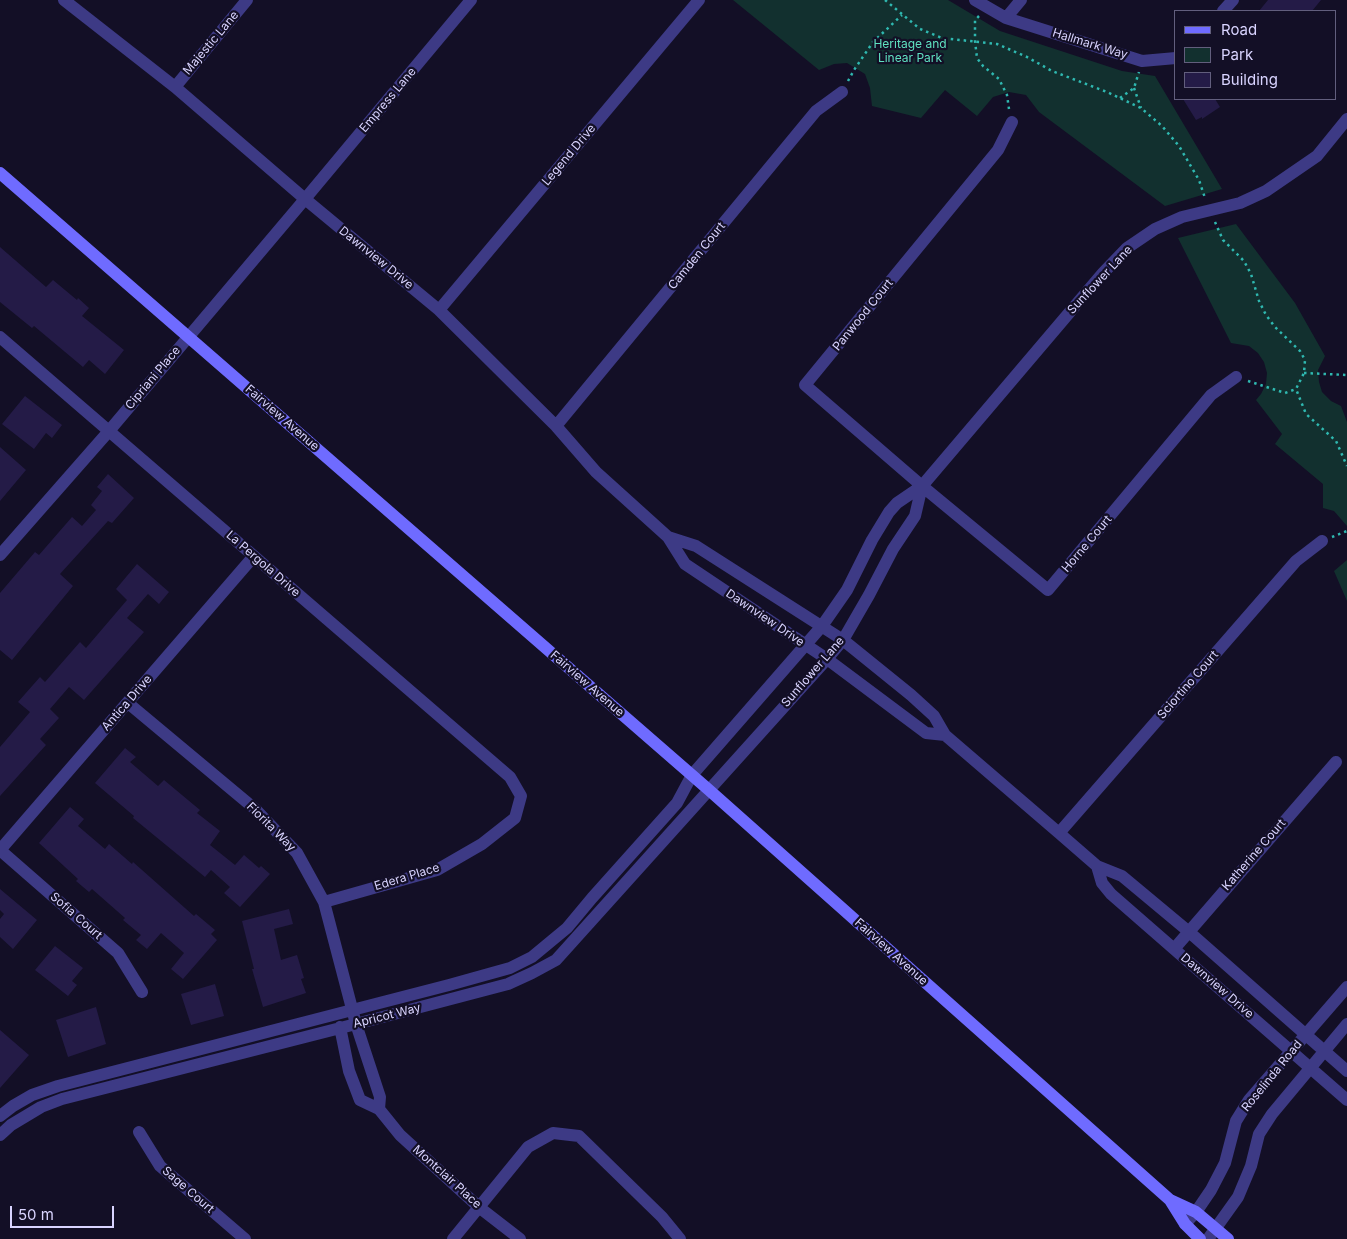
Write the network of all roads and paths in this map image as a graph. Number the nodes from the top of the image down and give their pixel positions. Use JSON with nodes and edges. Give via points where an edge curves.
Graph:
{"nodes":[{"id":1,"x":64,"y":0,"type":"edge"},
{"id":2,"x":248,"y":0,"type":"edge"},
{"id":3,"x":471,"y":0,"type":"edge"},
{"id":4,"x":699,"y":0,"type":"edge"},
{"id":5,"x":885,"y":0,"type":"edge"},
{"id":6,"x":974,"y":0,"type":"edge"},
{"id":7,"x":1021,"y":0,"type":"edge"},
{"id":8,"x":1232,"y":0,"type":"edge"},
{"id":9,"x":990,"y":4,"type":"edge"},
{"id":10,"x":1224,"y":10,"type":"edge"},
{"id":11,"x":902,"y":15,"type":"junction"},
{"id":12,"x":1006,"y":18,"type":"junction"},
{"id":13,"x":975,"y":41,"type":"junction"},
{"id":14,"x":1174,"y":58,"type":"edge"},
{"id":15,"x":1142,"y":61,"type":"junction"},
{"id":16,"x":174,"y":87,"type":"junction"},
{"id":17,"x":1134,"y":88,"type":"junction"},
{"id":18,"x":842,"y":92,"type":"joint"},
{"id":19,"x":1120,"y":98,"type":"junction"},
{"id":20,"x":1141,"y":108,"type":"junction"},
{"id":21,"x":1347,"y":119,"type":"edge"},
{"id":22,"x":1012,"y":122,"type":"joint"},
{"id":23,"x":0,"y":172,"type":"edge"},
{"id":24,"x":305,"y":199,"type":"junction"},
{"id":25,"x":1210,"y":210,"type":"junction"},
{"id":26,"x":439,"y":310,"type":"junction"},
{"id":27,"x":188,"y":336,"type":"junction"},
{"id":28,"x":0,"y":337,"type":"edge"},
{"id":29,"x":1304,"y":373,"type":"junction"},
{"id":30,"x":1347,"y":375,"type":"edge"},
{"id":31,"x":1236,"y":377,"type":"joint"},
{"id":32,"x":1296,"y":389,"type":"junction"},
{"id":33,"x":556,"y":426,"type":"junction"},
{"id":34,"x":109,"y":431,"type":"junction"},
{"id":35,"x":1347,"y":466,"type":"edge"},
{"id":36,"x":922,"y":486,"type":"junction"},
{"id":37,"x":668,"y":537,"type":"junction"},
{"id":38,"x":1322,"y":541,"type":"dead end"},
{"id":39,"x":0,"y":555,"type":"edge"},
{"id":40,"x":254,"y":556,"type":"junction"},
{"id":41,"x":822,"y":626,"type":"junction"},
{"id":42,"x":843,"y":640,"type":"junction"},
{"id":43,"x":806,"y":646,"type":"junction"},
{"id":44,"x":827,"y":659,"type":"junction"},
{"id":45,"x":128,"y":703,"type":"junction"},
{"id":46,"x":945,"y":736,"type":"junction"},
{"id":47,"x":1336,"y":762,"type":"dead end"},
{"id":48,"x":692,"y":775,"type":"junction"},
{"id":49,"x":708,"y":790,"type":"junction"},
{"id":50,"x":521,"y":796,"type":"joint"},
{"id":51,"x":1059,"y":834,"type":"junction"},
{"id":52,"x":0,"y":850,"type":"edge"},
{"id":53,"x":1097,"y":866,"type":"junction"},
{"id":54,"x":324,"y":902,"type":"junction"},
{"id":55,"x":1188,"y":931,"type":"junction"},
{"id":56,"x":1174,"y":949,"type":"junction"},
{"id":57,"x":1347,"y":987,"type":"edge"},
{"id":58,"x":142,"y":992,"type":"dead end"},
{"id":59,"x":352,"y":1011,"type":"junction"},
{"id":60,"x":356,"y":1024,"type":"junction"},
{"id":61,"x":1347,"y":1024,"type":"edge"},
{"id":62,"x":340,"y":1027,"type":"junction"},
{"id":63,"x":1306,"y":1034,"type":"junction"},
{"id":64,"x":1324,"y":1051,"type":"junction"},
{"id":65,"x":1291,"y":1052,"type":"junction"},
{"id":66,"x":1310,"y":1068,"type":"junction"},
{"id":67,"x":1347,"y":1071,"type":"edge"},
{"id":68,"x":1347,"y":1100,"type":"edge"},
{"id":69,"x":379,"y":1109,"type":"junction"},
{"id":70,"x":0,"y":1116,"type":"edge"},
{"id":71,"x":139,"y":1132,"type":"dead end"},
{"id":72,"x":0,"y":1134,"type":"edge"},
{"id":73,"x":1170,"y":1200,"type":"junction"},
{"id":74,"x":480,"y":1208,"type":"junction"},
{"id":75,"x":1196,"y":1212,"type":"junction"},
{"id":76,"x":1185,"y":1224,"type":"junction"},
{"id":77,"x":1215,"y":1228,"type":"junction"},
{"id":78,"x":1200,"y":1238,"type":"edge"},
{"id":79,"x":246,"y":1239,"type":"edge"},
{"id":80,"x":454,"y":1239,"type":"edge"},
{"id":81,"x":520,"y":1239,"type":"edge"},
{"id":82,"x":680,"y":1239,"type":"edge"},
{"id":83,"x":1228,"y":1239,"type":"edge"}],
"edges":[{"from":1,"to":16,"type":"street","name":"Dawnview Drive"},
{"from":2,"to":16,"type":"street","name":"Majestic Lane"},
{"from":3,"to":24,"type":"street","name":"Empress Lane"},
{"from":4,"to":26,"type":"street","name":"Legend Drive"},
{"from":5,"to":11,"type":"path"},
{"from":6,"to":9,"type":"street","name":"Hallmark Way"},
{"from":7,"to":12,"type":"street"},
{"from":8,"to":10,"type":"street"},
{"from":9,"to":12,"type":"street","name":"Hallmark Way"},
{"from":9,"to":13,"type":"path","via":[[975,20]]},
{"from":11,"to":13,"type":"path","via":[[920,29],[942,38]]},
{"from":11,"to":18,"type":"path","via":[[873,42]]},
{"from":12,"to":15,"type":"street","name":"Hallmark Way"},
{"from":13,"to":19,"type":"path","via":[[997,44],[1052,71]]},
{"from":13,"to":22,"type":"path","via":[[977,58],[999,79]]},
{"from":14,"to":15,"type":"street","name":"Hallmark Way"},
{"from":15,"to":17,"type":"path"},
{"from":16,"to":24,"type":"street","name":"Dawnview Drive"},
{"from":17,"to":19,"type":"path"},
{"from":17,"to":20,"type":"path"},
{"from":18,"to":33,"type":"street","name":"Camden Court","via":[[816,111]]},
{"from":19,"to":20,"type":"path"},
{"from":20,"to":25,"type":"path","via":[[1179,146],[1199,180]]},
{"from":21,"to":25,"type":"street","name":"Sunflower Lane","via":[[1316,156],[1266,192],[1240,203]]},
{"from":22,"to":36,"type":"street","name":"Panwood Court","via":[[998,150],[805,385]]},
{"from":23,"to":27,"type":"street","name":"Fairview Avenue"},
{"from":24,"to":26,"type":"street","name":"Dawnview Drive"},
{"from":24,"to":27,"type":"street","name":"Cipriani Place"},
{"from":25,"to":29,"type":"path","via":[[1223,240],[1244,261],[1266,315],[1300,351],[1305,360]]},
{"from":25,"to":36,"type":"street","name":"Sunflower Lane","via":[[1182,217],[1155,229],[1127,248]]},
{"from":26,"to":33,"type":"street","name":"Dawnview Drive"},
{"from":27,"to":34,"type":"street","name":"Cipriani Place"},
{"from":27,"to":48,"type":"street","name":"Fairview Avenue"},
{"from":28,"to":34,"type":"street","name":"La Pergola Drive"},
{"from":29,"to":30,"type":"path"},
{"from":29,"to":32,"type":"path"},
{"from":31,"to":32,"type":"path","via":[[1272,390],[1285,392]]},
{"from":31,"to":36,"type":"street","name":"Horne Court","via":[[1210,395],[1048,590]]},
{"from":32,"to":35,"type":"path","via":[[1306,414],[1336,440]]},
{"from":33,"to":37,"type":"street","name":"Dawnview Drive","via":[[596,472]]},
{"from":34,"to":39,"type":"street","name":"Cipriani Place"},
{"from":34,"to":40,"type":"street","name":"La Pergola Drive"},
{"from":36,"to":41,"type":"street","name":"Sunflower Lane","via":[[889,512],[847,590]]},
{"from":36,"to":42,"type":"street","name":"Sunflower Lane","via":[[915,516]]},
{"from":37,"to":41,"type":"street","name":"Dawnview Drive","via":[[696,546]]},
{"from":37,"to":43,"type":"street","name":"Dawnview Drive","via":[[685,564]]},
{"from":38,"to":51,"type":"street","name":"Sciortino Court","via":[[1296,561]]},
{"from":40,"to":45,"type":"street","name":"Antica Drive"},
{"from":40,"to":50,"type":"street","name":"La Pergola Drive","via":[[510,777]]},
{"from":41,"to":42,"type":"street","name":"Dawnview Drive"},
{"from":41,"to":43,"type":"street","name":"Sunflower Lane"},
{"from":42,"to":44,"type":"street","name":"Sunflower Lane"},
{"from":42,"to":46,"type":"street","name":"Dawnview Drive","via":[[934,716]]},
{"from":43,"to":44,"type":"street","name":"Dawnview Drive"},
{"from":43,"to":48,"type":"street","name":"Sunflower Lane"},
{"from":44,"to":46,"type":"street","name":"Dawnview Drive","via":[[926,733]]},
{"from":44,"to":49,"type":"street","name":"Sunflower Lane"},
{"from":45,"to":52,"type":"street","name":"Antica Drive"},
{"from":45,"to":54,"type":"street","name":"Fiorita Way","via":[[255,809],[297,853]]},
{"from":46,"to":51,"type":"street","name":"Dawnview Drive"},
{"from":47,"to":55,"type":"street","name":"Katherine Court"},
{"from":48,"to":49,"type":"street","name":"Fairview Avenue"},
{"from":48,"to":59,"type":"street","name":"Apricot Way","via":[[677,803],[566,928],[532,957],[510,968]]},
{"from":49,"to":60,"type":"street","name":"Apricot Way","via":[[556,960],[508,984]]},
{"from":49,"to":73,"type":"street","name":"Fairview Avenue"},
{"from":50,"to":54,"type":"street","name":"Edera Place","via":[[515,818],[482,844],[437,870]]},
{"from":51,"to":53,"type":"street","name":"Dawnview Drive"},
{"from":52,"to":58,"type":"street","name":"Sofia Court","via":[[118,953]]},
{"from":53,"to":55,"type":"street","name":"Dawnview Drive","via":[[1122,876]]},
{"from":53,"to":56,"type":"street","name":"Dawnview Drive","via":[[1102,883],[1111,894]]},
{"from":54,"to":59,"type":"street","name":"Fiorita Way"},
{"from":55,"to":56,"type":"street","name":"Katherine Court"},
{"from":55,"to":63,"type":"street","name":"Dawnview Drive"},
{"from":56,"to":65,"type":"street","name":"Dawnview Drive"},
{"from":57,"to":63,"type":"street","name":"Roselinda Road"},
{"from":59,"to":60,"type":"street","name":"Fiorita Way"},
{"from":59,"to":70,"type":"street","name":"Apricot Way","via":[[58,1086],[32,1095]]},
{"from":60,"to":62,"type":"street","name":"Apricot Way"},
{"from":60,"to":69,"type":"street","via":[[380,1098]]},
{"from":61,"to":64,"type":"street","name":"Roselinda Road"},
{"from":62,"to":69,"type":"street","name":"Montclair Place","via":[[349,1072],[360,1100]]},
{"from":62,"to":72,"type":"street","name":"Apricot Way","via":[[62,1099],[41,1107]]},
{"from":63,"to":64,"type":"street","name":"Dawnview Drive"},
{"from":63,"to":65,"type":"street","name":"Roselinda Road"},
{"from":64,"to":66,"type":"street","name":"Roselinda Road"},
{"from":64,"to":67,"type":"street","name":"Dawnview Drive"},
{"from":65,"to":66,"type":"street","name":"Dawnview Drive"},
{"from":65,"to":75,"type":"street","name":"Roselinda Road","via":[[1249,1100],[1236,1122],[1225,1164]]},
{"from":66,"to":68,"type":"street","name":"Dawnview Drive"},
{"from":66,"to":77,"type":"street","name":"Roselinda Road","via":[[1259,1134],[1251,1166],[1238,1197]]},
{"from":69,"to":74,"type":"street","name":"Montclair Place","via":[[400,1135]]},
{"from":71,"to":79,"type":"street","name":"Sage Court","via":[[160,1166]]},
{"from":73,"to":75,"type":"street","name":"Fairview Avenue"},
{"from":73,"to":76,"type":"street","name":"Fairview Avenue"},
{"from":74,"to":80,"type":"street"},
{"from":74,"to":81,"type":"street","name":"Montclair Place"},
{"from":74,"to":82,"type":"street","via":[[528,1148],[553,1133],[578,1136],[662,1217]]},
{"from":75,"to":76,"type":"street","name":"Roselinda Road"},
{"from":75,"to":77,"type":"street","name":"Fairview Avenue"},
{"from":76,"to":78,"type":"street","name":"Fairview Avenue"},
{"from":77,"to":78,"type":"street","name":"Roselinda Road"},
{"from":77,"to":83,"type":"street","name":"Fairview Avenue"}]}
